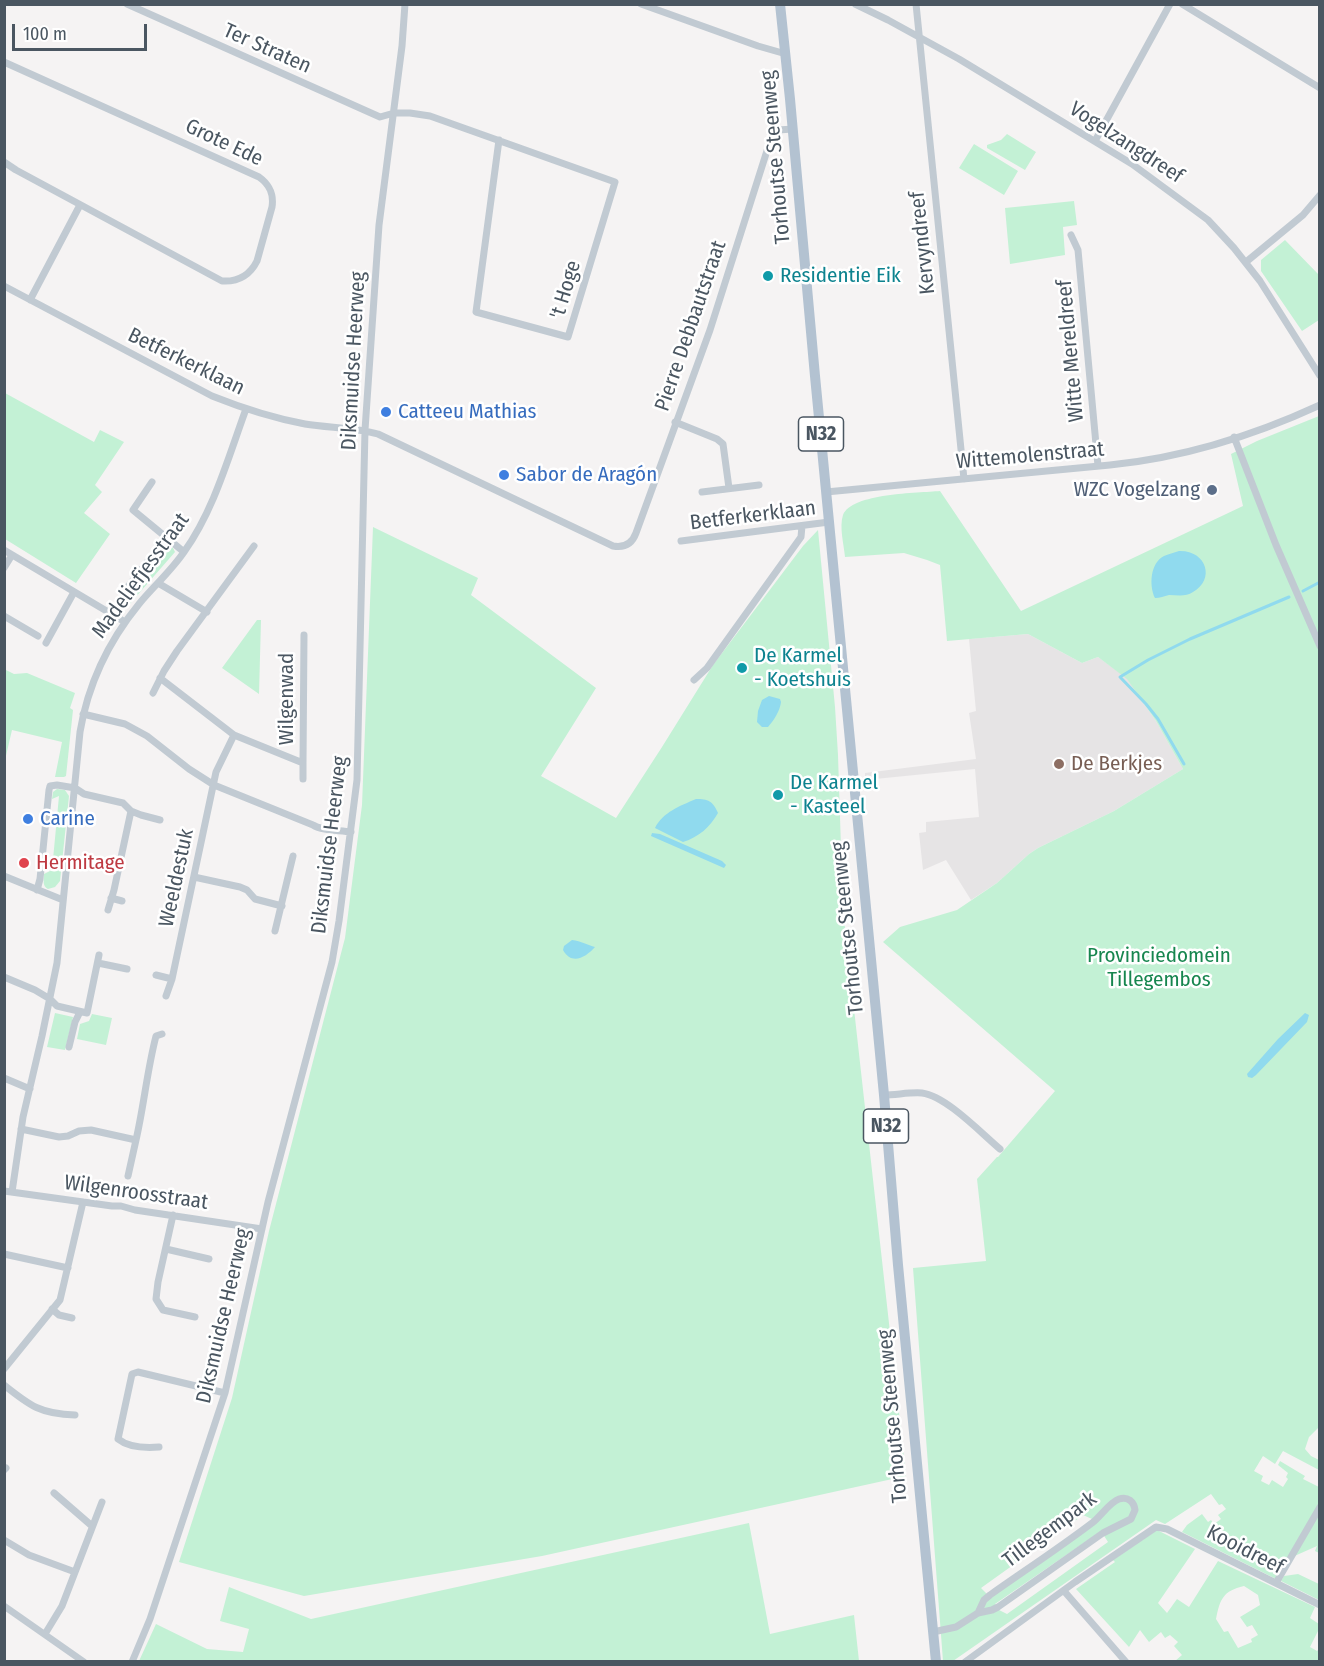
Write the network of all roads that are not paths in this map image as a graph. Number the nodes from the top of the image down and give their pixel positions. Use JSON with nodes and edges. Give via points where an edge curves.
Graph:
{"nodes":[{"id":1,"x":127,"y":4,"type":"edge"},
{"id":2,"x":405,"y":4,"type":"edge"},
{"id":3,"x":641,"y":4,"type":"edge"},
{"id":4,"x":780,"y":4,"type":"edge"},
{"id":5,"x":855,"y":4,"type":"edge"},
{"id":6,"x":916,"y":4,"type":"edge"},
{"id":7,"x":1170,"y":4,"type":"edge"},
{"id":8,"x":1182,"y":4,"type":"edge"},
{"id":9,"x":920,"y":38,"type":"junction"},
{"id":10,"x":786,"y":54,"type":"junction"},
{"id":11,"x":4,"y":62,"type":"edge"},
{"id":12,"x":1320,"y":88,"type":"edge"},
{"id":13,"x":394,"y":113,"type":"junction"},
{"id":14,"x":793,"y":129,"type":"junction"},
{"id":15,"x":499,"y":140,"type":"junction"},
{"id":16,"x":1095,"y":141,"type":"junction"},
{"id":17,"x":4,"y":162,"type":"edge"},
{"id":18,"x":1320,"y":195,"type":"edge"},
{"id":19,"x":80,"y":205,"type":"junction"},
{"id":20,"x":1071,"y":235,"type":"dead end"},
{"id":21,"x":1246,"y":262,"type":"junction"},
{"id":22,"x":4,"y":286,"type":"edge"},
{"id":23,"x":30,"y":300,"type":"junction"},
{"id":24,"x":1320,"y":376,"type":"edge"},
{"id":25,"x":1320,"y":405,"type":"edge"},
{"id":26,"x":246,"y":409,"type":"junction"},
{"id":27,"x":675,"y":422,"type":"junction"},
{"id":28,"x":365,"y":430,"type":"junction"},
{"id":29,"x":1234,"y":437,"type":"junction"},
{"id":30,"x":1098,"y":466,"type":"junction"},
{"id":31,"x":964,"y":479,"type":"junction"},
{"id":32,"x":152,"y":482,"type":"dead end"},
{"id":33,"x":759,"y":485,"type":"dead end"},
{"id":34,"x":729,"y":488,"type":"junction"},
{"id":35,"x":702,"y":492,"type":"dead end"},
{"id":36,"x":826,"y":492,"type":"junction"},
{"id":37,"x":829,"y":522,"type":"junction"},
{"id":38,"x":802,"y":526,"type":"junction"},
{"id":39,"x":166,"y":537,"type":"junction"},
{"id":40,"x":681,"y":542,"type":"dead end"},
{"id":41,"x":254,"y":546,"type":"dead end"},
{"id":42,"x":626,"y":546,"type":"joint"},
{"id":43,"x":4,"y":550,"type":"edge"},
{"id":44,"x":184,"y":552,"type":"junction"},
{"id":45,"x":12,"y":555,"type":"junction"},
{"id":46,"x":4,"y":568,"type":"edge"},
{"id":47,"x":158,"y":584,"type":"junction"},
{"id":48,"x":127,"y":588,"type":"dead end"},
{"id":49,"x":74,"y":592,"type":"junction"},
{"id":50,"x":207,"y":612,"type":"junction"},
{"id":51,"x":4,"y":616,"type":"edge"},
{"id":52,"x":124,"y":622,"type":"junction"},
{"id":53,"x":304,"y":635,"type":"dead end"},
{"id":54,"x":38,"y":636,"type":"dead end"},
{"id":55,"x":46,"y":643,"type":"dead end"},
{"id":56,"x":1320,"y":646,"type":"edge"},
{"id":57,"x":160,"y":678,"type":"junction"},
{"id":58,"x":694,"y":680,"type":"dead end"},
{"id":59,"x":153,"y":693,"type":"dead end"},
{"id":60,"x":83,"y":714,"type":"junction"},
{"id":61,"x":234,"y":735,"type":"junction"},
{"id":62,"x":303,"y":763,"type":"junction"},
{"id":63,"x":303,"y":779,"type":"dead end"},
{"id":64,"x":214,"y":785,"type":"junction"},
{"id":65,"x":75,"y":788,"type":"junction"},
{"id":66,"x":131,"y":811,"type":"junction"},
{"id":67,"x":160,"y":820,"type":"dead end"},
{"id":68,"x":351,"y":832,"type":"junction"},
{"id":69,"x":293,"y":856,"type":"dead end"},
{"id":70,"x":4,"y":876,"type":"edge"},
{"id":71,"x":194,"y":877,"type":"junction"},
{"id":72,"x":37,"y":890,"type":"junction"},
{"id":73,"x":111,"y":898,"type":"junction"},
{"id":74,"x":63,"y":900,"type":"junction"},
{"id":75,"x":122,"y":901,"type":"dead end"},
{"id":76,"x":282,"y":906,"type":"junction"},
{"id":77,"x":108,"y":910,"type":"dead end"},
{"id":78,"x":275,"y":932,"type":"dead end"},
{"id":79,"x":127,"y":969,"type":"dead end"},
{"id":80,"x":156,"y":975,"type":"dead end"},
{"id":81,"x":4,"y":977,"type":"edge"},
{"id":82,"x":172,"y":979,"type":"junction"},
{"id":83,"x":166,"y":996,"type":"dead end"},
{"id":84,"x":50,"y":999,"type":"junction"},
{"id":85,"x":80,"y":1012,"type":"junction"},
{"id":86,"x":162,"y":1034,"type":"dead end"},
{"id":87,"x":69,"y":1047,"type":"dead end"},
{"id":88,"x":4,"y":1078,"type":"edge"},
{"id":89,"x":30,"y":1089,"type":"junction"},
{"id":90,"x":884,"y":1095,"type":"junction"},
{"id":91,"x":21,"y":1129,"type":"junction"},
{"id":92,"x":136,"y":1140,"type":"junction"},
{"id":93,"x":1000,"y":1149,"type":"dead end"},
{"id":94,"x":128,"y":1176,"type":"dead end"},
{"id":95,"x":8,"y":1191,"type":"edge"},
{"id":96,"x":83,"y":1202,"type":"junction"},
{"id":97,"x":173,"y":1215,"type":"junction"},
{"id":98,"x":262,"y":1229,"type":"junction"},
{"id":99,"x":165,"y":1249,"type":"junction"},
{"id":100,"x":4,"y":1254,"type":"edge"},
{"id":101,"x":209,"y":1259,"type":"dead end"},
{"id":102,"x":68,"y":1268,"type":"junction"},
{"id":103,"x":52,"y":1309,"type":"junction"},
{"id":104,"x":195,"y":1317,"type":"dead end"},
{"id":105,"x":72,"y":1318,"type":"dead end"},
{"id":106,"x":4,"y":1369,"type":"edge"},
{"id":107,"x":4,"y":1385,"type":"edge"},
{"id":108,"x":225,"y":1393,"type":"junction"},
{"id":109,"x":75,"y":1415,"type":"dead end"},
{"id":110,"x":159,"y":1447,"type":"dead end"},
{"id":111,"x":54,"y":1493,"type":"dead end"},
{"id":112,"x":102,"y":1502,"type":"dead end"},
{"id":113,"x":1320,"y":1506,"type":"edge"},
{"id":114,"x":92,"y":1526,"type":"junction"},
{"id":115,"x":4,"y":1540,"type":"edge"},
{"id":116,"x":75,"y":1572,"type":"junction"},
{"id":117,"x":1276,"y":1583,"type":"junction"},
{"id":118,"x":1064,"y":1591,"type":"junction"},
{"id":119,"x":1320,"y":1605,"type":"edge"},
{"id":120,"x":4,"y":1606,"type":"edge"},
{"id":121,"x":978,"y":1613,"type":"junction"},
{"id":122,"x":933,"y":1632,"type":"junction"},
{"id":123,"x":45,"y":1634,"type":"junction"},
{"id":124,"x":84,"y":1662,"type":"edge"},
{"id":125,"x":132,"y":1662,"type":"edge"},
{"id":126,"x":936,"y":1662,"type":"edge"},
{"id":127,"x":965,"y":1662,"type":"edge"},
{"id":128,"x":1126,"y":1662,"type":"edge"}],
"edges":[{"from":1,"to":13,"type":"street","name":"Ter Straten","via":[[380,117]]},
{"from":2,"to":13,"type":"street","name":"Diksmuidse Heerweg"},
{"from":3,"to":10,"type":"street"},
{"from":4,"to":10,"type":"main road","name":"Torhoutse Steenweg","number":"N32"},
{"from":5,"to":9,"type":"street","name":"Vogelzangdreef"},
{"from":6,"to":9,"type":"street","name":"Kervyndreef"},
{"from":7,"to":16,"type":"street"},
{"from":8,"to":12,"type":"street"},
{"from":9,"to":16,"type":"street","name":"Vogelzangdreef"},
{"from":9,"to":31,"type":"street","name":"Kervyndreef"},
{"from":10,"to":14,"type":"main road","name":"Torhoutse Steenweg","number":"N32"},
{"from":11,"to":19,"type":"street","name":"Grote Ede","via":[[260,177],[270,188],[273,201],[255,265],[243,277],[228,281]]},
{"from":13,"to":15,"type":"street","name":"'t Hoge","via":[[430,116]]},
{"from":13,"to":28,"type":"street","name":"Diksmuidse Heerweg","via":[[379,225]]},
{"from":14,"to":27,"type":"street","name":"Pierre Debbautstraat","via":[[778,130],[772,135],[710,330]]},
{"from":14,"to":36,"type":"main road","name":"Torhoutse Steenweg","number":"N32"},
{"from":15,"to":15,"type":"street","name":"'t Hoge","via":[[615,182],[568,337],[476,312]]},
{"from":16,"to":21,"type":"street","name":"Vogelzangdreef","via":[[1208,220]]},
{"from":17,"to":19,"type":"street","name":"Grote Ede"},
{"from":18,"to":21,"type":"street","via":[[1303,215]]},
{"from":19,"to":23,"type":"street"},
{"from":20,"to":30,"type":"street","name":"Witte Mereldreef","via":[[1078,250]]},
{"from":21,"to":24,"type":"street","name":"Vogelzangdreef"},
{"from":22,"to":23,"type":"street","name":"Betferkerklaan"},
{"from":23,"to":26,"type":"street","name":"Betferkerklaan","via":[[188,384]]},
{"from":25,"to":29,"type":"street","name":"Wittemolenstraat"},
{"from":26,"to":28,"type":"street","name":"Betferkerklaan","via":[[301,423]]},
{"from":26,"to":44,"type":"street","name":"Madeliefjesstraat","via":[[213,498]]},
{"from":27,"to":34,"type":"street","via":[[723,444]]},
{"from":27,"to":42,"type":"street","name":"Pierre Debbautstraat","via":[[634,538]]},
{"from":28,"to":42,"type":"street","name":"Betferkerklaan","via":[[613,546]]},
{"from":28,"to":68,"type":"street","name":"Diksmuidse Heerweg","via":[[359,736]]},
{"from":29,"to":30,"type":"street","name":"Wittemolenstraat","via":[[1178,454]]},
{"from":29,"to":56,"type":"street"},
{"from":30,"to":31,"type":"street","name":"Wittemolenstraat"},
{"from":31,"to":36,"type":"street","name":"Wittemolenstraat"},
{"from":32,"to":39,"type":"street","via":[[133,510]]},
{"from":33,"to":34,"type":"street"},
{"from":34,"to":35,"type":"street"},
{"from":36,"to":37,"type":"main road","name":"Torhoutse Steenweg","number":"N32"},
{"from":37,"to":38,"type":"street","name":"Betferkerklaan"},
{"from":37,"to":90,"type":"main road","name":"Torhoutse Steenweg","number":"N32"},
{"from":38,"to":40,"type":"street","name":"Betferkerklaan"},
{"from":38,"to":58,"type":"street","via":[[801,537],[712,661]]},
{"from":39,"to":44,"type":"street"},
{"from":39,"to":48,"type":"street"},
{"from":41,"to":50,"type":"street"},
{"from":43,"to":45,"type":"street"},
{"from":44,"to":47,"type":"street","name":"Madeliefjesstraat"},
{"from":45,"to":46,"type":"street"},
{"from":45,"to":49,"type":"street"},
{"from":47,"to":50,"type":"street"},
{"from":47,"to":52,"type":"street","name":"Madeliefjesstraat"},
{"from":49,"to":52,"type":"street"},
{"from":49,"to":55,"type":"street"},
{"from":50,"to":57,"type":"street"},
{"from":51,"to":54,"type":"street"},
{"from":52,"to":60,"type":"street","name":"Madeliefjesstraat","via":[[101,663]]},
{"from":53,"to":62,"type":"street","name":"Wilgenwad"},
{"from":57,"to":59,"type":"street"},
{"from":57,"to":61,"type":"street","name":"Wilgenwad"},
{"from":60,"to":64,"type":"street","via":[[137,730]]},
{"from":60,"to":65,"type":"street","name":"Madeliefjesstraat"},
{"from":61,"to":62,"type":"street","name":"Wilgenwad"},
{"from":61,"to":64,"type":"street"},
{"from":62,"to":63,"type":"street","name":"Wilgenwad"},
{"from":64,"to":68,"type":"street","via":[[316,828]]},
{"from":64,"to":71,"type":"street","name":"Weeldestuk"},
{"from":65,"to":66,"type":"street","via":[[84,794],[123,803]]},
{"from":65,"to":72,"type":"street","via":[[57,784],[48,790]]},
{"from":65,"to":74,"type":"street","name":"Madeliefjesstraat"},
{"from":66,"to":67,"type":"street"},
{"from":66,"to":73,"type":"street"},
{"from":68,"to":98,"type":"street","name":"Diksmuidse Heerweg","via":[[332,962]]},
{"from":69,"to":76,"type":"street"},
{"from":70,"to":72,"type":"street"},
{"from":71,"to":76,"type":"street","via":[[240,887],[255,899]]},
{"from":71,"to":82,"type":"street","name":"Weeldestuk"},
{"from":72,"to":74,"type":"street"},
{"from":73,"to":75,"type":"street"},
{"from":73,"to":77,"type":"street"},
{"from":74,"to":84,"type":"street","name":"Madeliefjesstraat"},
{"from":76,"to":78,"type":"street"},
{"from":79,"to":85,"type":"street","via":[[98,959],[87,1013]]},
{"from":80,"to":82,"type":"street"},
{"from":81,"to":84,"type":"street"},
{"from":82,"to":83,"type":"street","name":"Weeldestuk"},
{"from":84,"to":85,"type":"street","via":[[57,1006]]},
{"from":84,"to":89,"type":"street","name":"Madeliefjesstraat"},
{"from":85,"to":87,"type":"street"},
{"from":86,"to":92,"type":"street","via":[[156,1036],[153,1047]]},
{"from":88,"to":89,"type":"street"},
{"from":89,"to":91,"type":"street","name":"Madeliefjesstraat"},
{"from":90,"to":93,"type":"street","via":[[921,1093],[941,1100]]},
{"from":90,"to":122,"type":"main road","name":"Torhoutse Steenweg","number":"N32"},
{"from":91,"to":92,"type":"street","via":[[59,1137],[91,1130]]},
{"from":91,"to":95,"type":"street","name":"Madeliefjesstraat"},
{"from":92,"to":94,"type":"street"},
{"from":95,"to":96,"type":"street","name":"Wilgenroosstraat"},
{"from":96,"to":97,"type":"street","name":"Wilgenroosstraat"},
{"from":96,"to":102,"type":"street"},
{"from":97,"to":98,"type":"street","name":"Wilgenroosstraat"},
{"from":97,"to":99,"type":"street"},
{"from":98,"to":108,"type":"street","name":"Diksmuidse Heerweg"},
{"from":99,"to":101,"type":"street"},
{"from":99,"to":104,"type":"street","via":[[156,1299],[163,1310]]},
{"from":100,"to":102,"type":"street"},
{"from":102,"to":103,"type":"street","via":[[60,1300]]},
{"from":103,"to":105,"type":"street"},
{"from":103,"to":106,"type":"street"},
{"from":107,"to":109,"type":"street","via":[[38,1409]]},
{"from":108,"to":110,"type":"street","via":[[138,1372],[132,1374],[117,1437],[123,1443]]},
{"from":108,"to":125,"type":"street","name":"Diksmuidse Heerweg"},
{"from":111,"to":114,"type":"street"},
{"from":112,"to":114,"type":"street"},
{"from":113,"to":117,"type":"street"},
{"from":114,"to":116,"type":"street"},
{"from":115,"to":116,"type":"street","via":[[29,1555]]},
{"from":116,"to":123,"type":"street"},
{"from":117,"to":118,"type":"street","name":"Kooidreef","via":[[1167,1528],[1156,1527]]},
{"from":117,"to":119,"type":"street","name":"Kooidreef"},
{"from":118,"to":127,"type":"street"},
{"from":118,"to":128,"type":"street"},
{"from":120,"to":123,"type":"street"},
{"from":121,"to":121,"type":"street","name":"Tillegempark","via":[[998,1607],[1103,1533],[1131,1519],[1135,1510],[1131,1500],[1118,1499],[1094,1522],[990,1595]]},
{"from":121,"to":122,"type":"street","via":[[956,1627]]},
{"from":122,"to":126,"type":"main road","name":"Torhoutse Steenweg","number":"N32"},
{"from":123,"to":124,"type":"street"}]}
